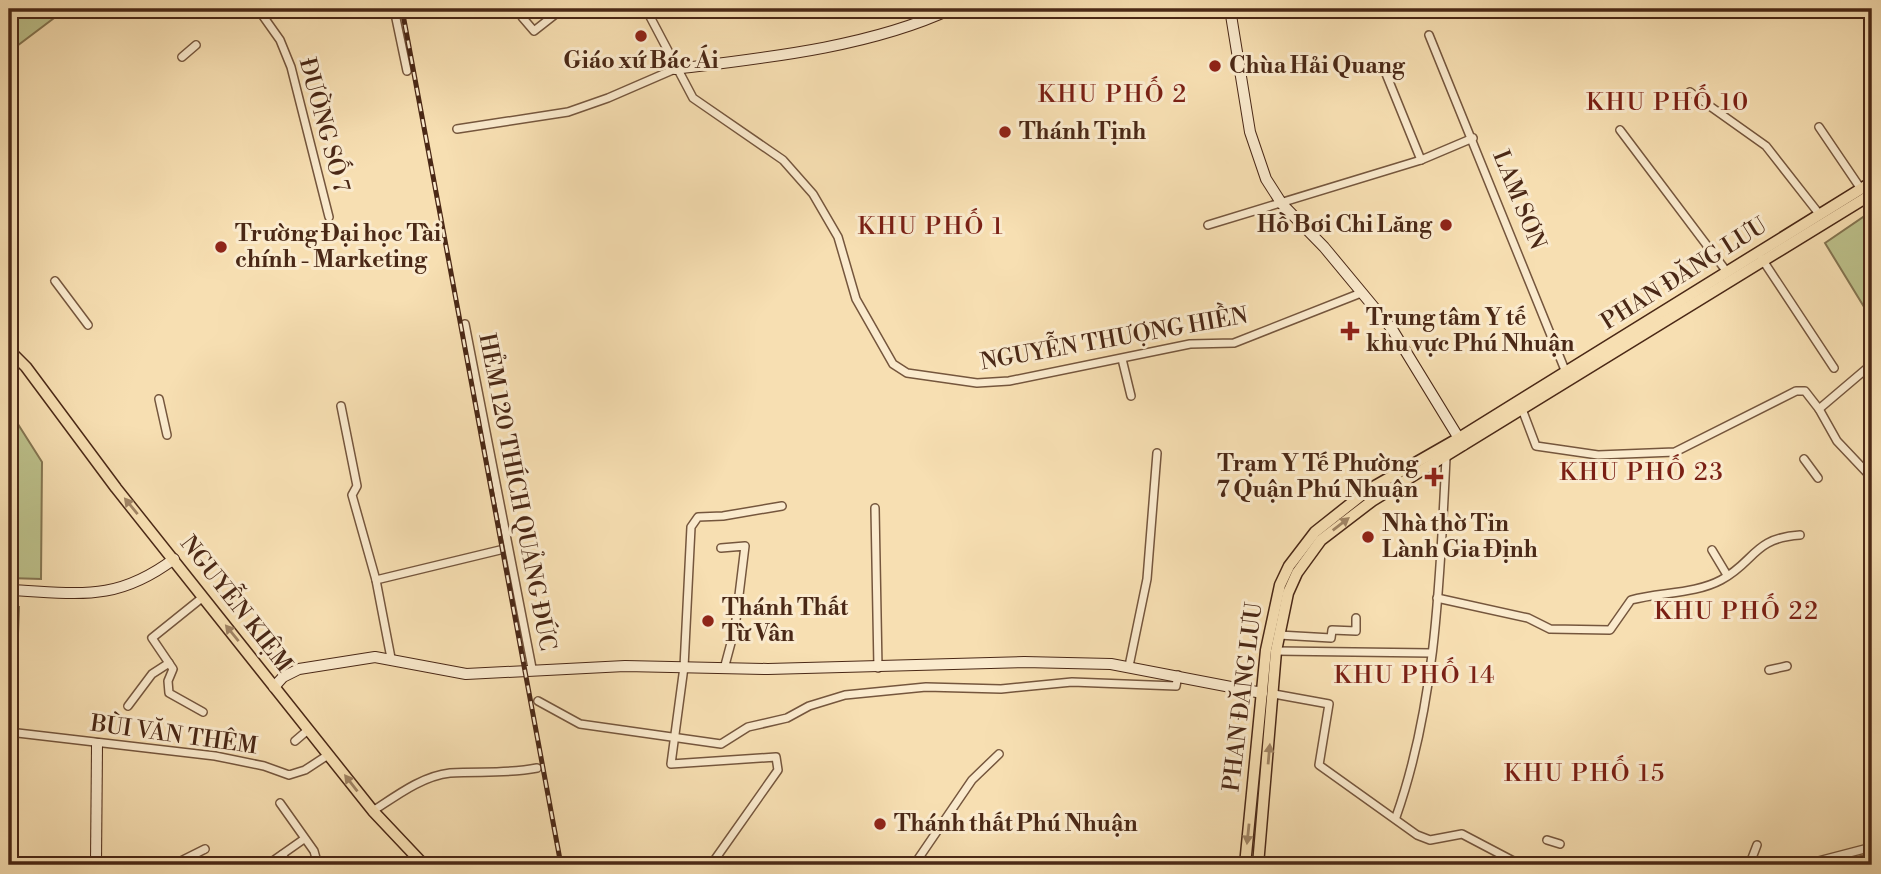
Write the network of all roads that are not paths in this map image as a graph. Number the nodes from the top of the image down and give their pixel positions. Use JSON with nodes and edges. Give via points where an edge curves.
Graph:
{"nodes":[{"id":1,"x":258,"y":9,"type":"edge"},
{"id":2,"x":394,"y":9,"type":"edge"},
{"id":3,"x":562,"y":9,"type":"edge"},
{"id":4,"x":646,"y":9,"type":"edge"},
{"id":5,"x":951,"y":9,"type":"edge"},
{"id":6,"x":1230,"y":9,"type":"edge"},
{"id":7,"x":522,"y":17,"type":"dead end"},
{"id":8,"x":1429,"y":35,"type":"dead end"},
{"id":9,"x":196,"y":45,"type":"dead end"},
{"id":10,"x":182,"y":57,"type":"dead end"},
{"id":11,"x":1382,"y":64,"type":"dead end"},
{"id":12,"x":676,"y":69,"type":"junction"},
{"id":13,"x":407,"y":71,"type":"dead end"},
{"id":14,"x":1690,"y":92,"type":"dead end"},
{"id":15,"x":1819,"y":127,"type":"dead end"},
{"id":16,"x":457,"y":129,"type":"dead end"},
{"id":17,"x":1620,"y":130,"type":"dead end"},
{"id":18,"x":1473,"y":138,"type":"junction"},
{"id":19,"x":1421,"y":160,"type":"junction"},
{"id":20,"x":1872,"y":182,"type":"edge"},
{"id":21,"x":1861,"y":190,"type":"junction"},
{"id":22,"x":1872,"y":194,"type":"edge"},
{"id":23,"x":1282,"y":204,"type":"junction"},
{"id":24,"x":1820,"y":215,"type":"junction"},
{"id":25,"x":329,"y":217,"type":"dead end"},
{"id":26,"x":1208,"y":225,"type":"dead end"},
{"id":27,"x":1760,"y":257,"type":"junction"},
{"id":28,"x":1727,"y":272,"type":"junction"},
{"id":29,"x":55,"y":281,"type":"dead end"},
{"id":30,"x":1361,"y":293,"type":"junction"},
{"id":31,"x":465,"y":324,"type":"dead end"},
{"id":32,"x":88,"y":325,"type":"dead end"},
{"id":33,"x":9,"y":339,"type":"edge"},
{"id":34,"x":9,"y":348,"type":"edge"},
{"id":35,"x":1122,"y":359,"type":"junction"},
{"id":36,"x":22,"y":362,"type":"junction"},
{"id":37,"x":1872,"y":364,"type":"edge"},
{"id":38,"x":1833,"y":368,"type":"dead end"},
{"id":39,"x":1568,"y":376,"type":"junction"},
{"id":40,"x":1130,"y":396,"type":"dead end"},
{"id":41,"x":159,"y":399,"type":"dead end"},
{"id":42,"x":341,"y":406,"type":"dead end"},
{"id":43,"x":1522,"y":409,"type":"junction"},
{"id":44,"x":1819,"y":409,"type":"junction"},
{"id":45,"x":167,"y":435,"type":"dead end"},
{"id":46,"x":1462,"y":442,"type":"junction"},
{"id":47,"x":491,"y":452,"type":"junction"},
{"id":48,"x":481,"y":453,"type":"dead end"},
{"id":49,"x":1157,"y":453,"type":"dead end"},
{"id":50,"x":1443,"y":453,"type":"junction"},
{"id":51,"x":1804,"y":459,"type":"dead end"},
{"id":52,"x":1818,"y":478,"type":"dead end"},
{"id":53,"x":1872,"y":478,"type":"edge"},
{"id":54,"x":782,"y":506,"type":"dead end"},
{"id":55,"x":875,"y":508,"type":"dead end"},
{"id":56,"x":1800,"y":535,"type":"dead end"},
{"id":57,"x":720,"y":548,"type":"dead end"},
{"id":58,"x":500,"y":550,"type":"dead end"},
{"id":59,"x":1712,"y":550,"type":"dead end"},
{"id":60,"x":174,"y":559,"type":"junction"},
{"id":61,"x":1727,"y":575,"type":"junction"},
{"id":62,"x":376,"y":580,"type":"junction"},
{"id":63,"x":9,"y":590,"type":"edge"},
{"id":64,"x":203,"y":597,"type":"junction"},
{"id":65,"x":1437,"y":598,"type":"junction"},
{"id":66,"x":1356,"y":618,"type":"dead end"},
{"id":67,"x":1279,"y":635,"type":"junction"},
{"id":68,"x":1276,"y":651,"type":"junction"},
{"id":69,"x":1431,"y":653,"type":"junction"},
{"id":70,"x":391,"y":659,"type":"junction"},
{"id":71,"x":169,"y":663,"type":"junction"},
{"id":72,"x":1115,"y":664,"type":"junction"},
{"id":73,"x":1129,"y":666,"type":"junction"},
{"id":74,"x":1787,"y":666,"type":"dead end"},
{"id":75,"x":684,"y":667,"type":"junction"},
{"id":76,"x":532,"y":668,"type":"junction"},
{"id":77,"x":878,"y":668,"type":"junction"},
{"id":78,"x":1144,"y":668,"type":"junction"},
{"id":79,"x":723,"y":669,"type":"junction"},
{"id":80,"x":1769,"y":670,"type":"dead end"},
{"id":81,"x":1178,"y":675,"type":"junction"},
{"id":82,"x":1112,"y":682,"type":"junction"},
{"id":83,"x":1141,"y":683,"type":"junction"},
{"id":84,"x":274,"y":687,"type":"junction"},
{"id":85,"x":1262,"y":692,"type":"junction"},
{"id":86,"x":1274,"y":694,"type":"junction"},
{"id":87,"x":538,"y":701,"type":"dead end"},
{"id":88,"x":128,"y":706,"type":"dead end"},
{"id":89,"x":203,"y":712,"type":"dead end"},
{"id":90,"x":309,"y":729,"type":"junction"},
{"id":91,"x":9,"y":732,"type":"edge"},
{"id":92,"x":674,"y":737,"type":"junction"},
{"id":93,"x":295,"y":741,"type":"dead end"},
{"id":94,"x":97,"y":744,"type":"junction"},
{"id":95,"x":999,"y":754,"type":"dead end"},
{"id":96,"x":328,"y":755,"type":"junction"},
{"id":97,"x":537,"y":768,"type":"dead end"},
{"id":98,"x":281,"y":803,"type":"dead end"},
{"id":99,"x":373,"y":811,"type":"junction"},
{"id":100,"x":1396,"y":817,"type":"junction"},
{"id":101,"x":1101,"y":823,"type":"dead end"},
{"id":102,"x":1118,"y":825,"type":"dead end"},
{"id":103,"x":304,"y":839,"type":"junction"},
{"id":104,"x":1547,"y":840,"type":"dead end"},
{"id":105,"x":1560,"y":844,"type":"dead end"},
{"id":106,"x":1757,"y":845,"type":"dead end"},
{"id":107,"x":1872,"y":847,"type":"edge"},
{"id":108,"x":205,"y":849,"type":"dead end"},
{"id":109,"x":1848,"y":853,"type":"junction"},
{"id":110,"x":282,"y":855,"type":"junction"},
{"id":111,"x":1872,"y":858,"type":"edge"},
{"id":112,"x":1826,"y":862,"type":"edge"},
{"id":113,"x":1847,"y":864,"type":"edge"},
{"id":114,"x":96,"y":865,"type":"edge"},
{"id":115,"x":173,"y":865,"type":"edge"},
{"id":116,"x":267,"y":865,"type":"edge"},
{"id":117,"x":290,"y":865,"type":"edge"},
{"id":118,"x":317,"y":865,"type":"edge"},
{"id":119,"x":425,"y":865,"type":"edge"},
{"id":120,"x":711,"y":865,"type":"edge"},
{"id":121,"x":914,"y":865,"type":"edge"},
{"id":122,"x":1245,"y":865,"type":"edge"},
{"id":123,"x":1258,"y":865,"type":"edge"},
{"id":124,"x":1521,"y":865,"type":"edge"},
{"id":125,"x":1753,"y":865,"type":"edge"},
{"id":126,"x":1803,"y":865,"type":"edge"}],
"edges":[{"from":1,"to":25,"type":"street","name":"ĐƯỜNG SỐ 7","via":[[291,67]]},
{"from":2,"to":13,"type":"street"},
{"from":3,"to":7,"type":"street","via":[[534,31]]},
{"from":4,"to":12,"type":"street","name":"NGUYỄN THƯỢNG HIỀN"},
{"from":5,"to":12,"type":"street","via":[[914,27],[764,58]]},
{"from":6,"to":23,"type":"street","via":[[1250,132],[1266,179]]},
{"from":8,"to":18,"type":"street","name":"LAM SƠN"},
{"from":9,"to":10,"type":"street"},
{"from":11,"to":19,"type":"street"},
{"from":12,"to":16,"type":"street","via":[[568,112]]},
{"from":12,"to":35,"type":"street","name":"NGUYỄN THƯỢNG HIỀN","via":[[692,98],[783,160],[813,194],[838,237],[856,299],[893,364],[908,373],[977,383]]},
{"from":14,"to":24,"type":"street","via":[[1766,146]]},
{"from":15,"to":21,"type":"street"},
{"from":17,"to":28,"type":"street"},
{"from":18,"to":19,"type":"street"},
{"from":18,"to":39,"type":"street","name":"LAM SƠN"},
{"from":19,"to":23,"type":"street"},
{"from":20,"to":21,"type":"main road","name":"PHAN ĐĂNG LƯU"},
{"from":21,"to":24,"type":"main road","name":"PHAN ĐĂNG LƯU"},
{"from":22,"to":27,"type":"main road","name":"PHAN ĐĂNG LƯU"},
{"from":23,"to":26,"type":"street"},
{"from":23,"to":30,"type":"street"},
{"from":24,"to":27,"type":"main road","name":"PHAN ĐĂNG LƯU"},
{"from":27,"to":28,"type":"main road","name":"PHAN ĐĂNG LƯU"},
{"from":27,"to":38,"type":"street"},
{"from":27,"to":39,"type":"main road","name":"PHAN ĐĂNG LƯU"},
{"from":28,"to":39,"type":"main road","name":"PHAN ĐĂNG LƯU"},
{"from":29,"to":32,"type":"street"},
{"from":30,"to":35,"type":"street","name":"NGUYỄN THƯỢNG HIỀN","via":[[1234,343],[1190,344]]},
{"from":30,"to":46,"type":"street","via":[[1404,347]]},
{"from":31,"to":47,"type":"street","name":"HẺM 120 THÍCH QUẢNG ĐỨC"},
{"from":33,"to":36,"type":"main road","name":"NGUYỄN KIỆM"},
{"from":34,"to":36,"type":"main road"},
{"from":35,"to":40,"type":"street"},
{"from":60,"to":36,"type":"main road","name":"NGUYỄN KIỆM","one_way":true},
{"from":37,"to":44,"type":"street"},
{"from":39,"to":43,"type":"main road","name":"PHAN ĐĂNG LƯU"},
{"from":39,"to":46,"type":"main road","name":"PHAN ĐĂNG LƯU"},
{"from":41,"to":45,"type":"street"},
{"from":42,"to":62,"type":"street","via":[[357,486],[352,495]]},
{"from":43,"to":44,"type":"street","via":[[1536,446],[1598,455],[1675,453],[1796,391],[1805,391]]},
{"from":43,"to":46,"type":"main road","name":"PHAN ĐĂNG LƯU"},
{"from":44,"to":53,"type":"street","via":[[1837,441]]},
{"from":46,"to":50,"type":"main road","name":"PHAN ĐĂNG LƯU"},
{"from":47,"to":48,"type":"street"},
{"from":47,"to":76,"type":"street","name":"HẺM 120 THÍCH QUẢNG ĐỨC"},
{"from":49,"to":73,"type":"street","via":[[1147,577]]},
{"from":50,"to":65,"type":"street"},
{"from":67,"to":50,"type":"main road","name":"PHAN ĐĂNG LƯU","one_way":true,"via":[[1288,593],[1321,540]]},
{"from":50,"to":85,"type":"main road","name":"PHAN ĐĂNG LƯU","via":[[1368,490],[1331,518],[1301,550],[1280,585]]},
{"from":51,"to":52,"type":"street"},
{"from":54,"to":75,"type":"street","via":[[698,517],[691,527]]},
{"from":55,"to":77,"type":"street"},
{"from":56,"to":61,"type":"street","via":[[1779,536],[1759,546]]},
{"from":57,"to":79,"type":"street","via":[[745,546],[735,628]]},
{"from":58,"to":62,"type":"street"},
{"from":59,"to":61,"type":"street"},
{"from":60,"to":63,"type":"street","via":[[128,587],[97,594]]},
{"from":60,"to":64,"type":"main road","name":"NGUYỄN KIỆM"},
{"from":61,"to":65,"type":"street","via":[[1687,590],[1631,600],[1609,630],[1550,629],[1528,618]]},
{"from":62,"to":70,"type":"street"},
{"from":64,"to":71,"type":"street","via":[[152,638]]},
{"from":84,"to":64,"type":"main road","name":"NGUYỄN KIỆM","one_way":true},
{"from":65,"to":69,"type":"street"},
{"from":66,"to":67,"type":"street","via":[[1356,631],[1332,630],[1331,638]]},
{"from":67,"to":68,"type":"main road","name":"PHAN ĐĂNG LƯU"},
{"from":68,"to":69,"type":"street"},
{"from":68,"to":86,"type":"main road","name":"PHAN ĐĂNG LƯU"},
{"from":69,"to":100,"type":"street","via":[[1410,777]]},
{"from":70,"to":76,"type":"street","via":[[447,673]]},
{"from":70,"to":84,"type":"street","via":[[375,657],[299,669]]},
{"from":71,"to":88,"type":"street","via":[[152,674]]},
{"from":71,"to":89,"type":"street","via":[[173,669],[169,692]]},
{"from":72,"to":73,"type":"street"},
{"from":72,"to":77,"type":"street","via":[[1024,662]]},
{"from":72,"to":82,"type":"street"},
{"from":73,"to":78,"type":"street"},
{"from":74,"to":80,"type":"street"},
{"from":75,"to":76,"type":"street"},
{"from":75,"to":79,"type":"street"},
{"from":75,"to":92,"type":"street"},
{"from":77,"to":79,"type":"street"},
{"from":78,"to":81,"type":"street"},
{"from":78,"to":83,"type":"street"},
{"from":81,"to":83,"type":"street","via":[[1177,686]]},
{"from":81,"to":85,"type":"street"},
{"from":82,"to":83,"type":"street"},
{"from":82,"to":92,"type":"street","via":[[1001,690],[926,687],[845,695],[787,718],[748,727],[721,744]]},
{"from":84,"to":90,"type":"main road","name":"NGUYỄN KIỆM"},
{"from":85,"to":86,"type":"main road"},
{"from":85,"to":122,"type":"main road","name":"PHAN ĐĂNG LƯU","one_way":true},
{"from":86,"to":100,"type":"street","via":[[1329,704],[1320,765]]},
{"from":123,"to":86,"type":"main road","name":"PHAN ĐĂNG LƯU","one_way":true},
{"from":87,"to":92,"type":"street","via":[[580,724]]},
{"from":90,"to":93,"type":"street"},
{"from":90,"to":96,"type":"main road","name":"NGUYỄN KIỆM"},
{"from":91,"to":94,"type":"street","name":"BÙI VĂN THÊM"},
{"from":92,"to":120,"type":"street","via":[[671,764],[776,757],[778,770]]},
{"from":94,"to":96,"type":"street","name":"BÙI VĂN THÊM","via":[[215,756],[289,775]]},
{"from":94,"to":114,"type":"street"},
{"from":95,"to":121,"type":"street","via":[[972,780]]},
{"from":99,"to":96,"type":"main road","name":"NGUYỄN KIỆM","one_way":true},
{"from":97,"to":99,"type":"street","via":[[449,773],[419,783]]},
{"from":98,"to":103,"type":"street"},
{"from":99,"to":119,"type":"main road","name":"NGUYỄN KIỆM"},
{"from":100,"to":124,"type":"street","via":[[1430,840],[1462,835]]},
{"from":101,"to":102,"type":"street"},
{"from":103,"to":110,"type":"street"},
{"from":103,"to":118,"type":"street"},
{"from":104,"to":105,"type":"street"},
{"from":106,"to":125,"type":"street"},
{"from":107,"to":109,"type":"street"},
{"from":108,"to":115,"type":"street"},
{"from":109,"to":112,"type":"street"},
{"from":109,"to":113,"type":"street"},
{"from":110,"to":116,"type":"street"},
{"from":110,"to":117,"type":"street"},
{"from":111,"to":113,"type":"street"},
{"from":112,"to":126,"type":"street"}]}
